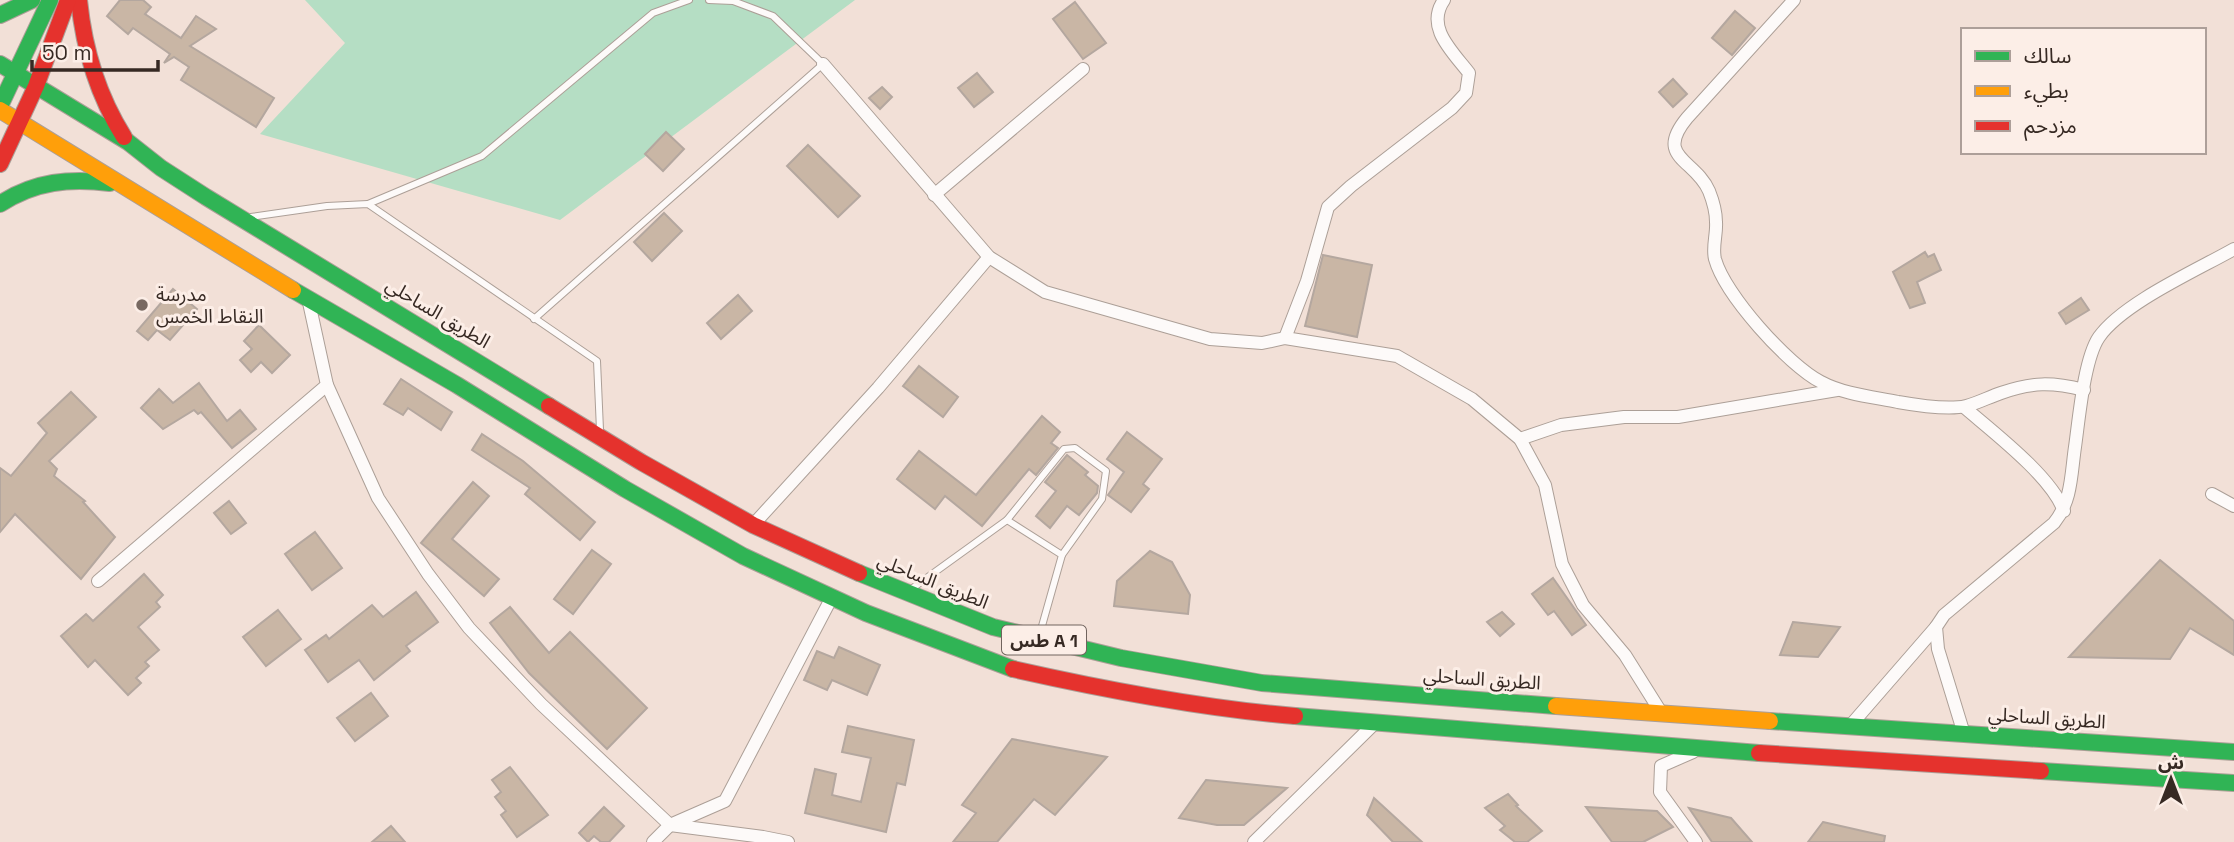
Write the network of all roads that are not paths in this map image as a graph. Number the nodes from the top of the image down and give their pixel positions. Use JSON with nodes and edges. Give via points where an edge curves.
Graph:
{"nodes":[{"id":1,"x":32,"y":0,"type":"edge"},
{"id":2,"x":50,"y":0,"type":"edge"},
{"id":3,"x":68,"y":0,"type":"edge"},
{"id":4,"x":79,"y":0,"type":"edge"},
{"id":5,"x":689,"y":0,"type":"edge"},
{"id":6,"x":709,"y":0,"type":"edge"},
{"id":7,"x":1444,"y":0,"type":"edge"},
{"id":8,"x":1794,"y":0,"type":"edge"},
{"id":9,"x":0,"y":15,"type":"edge"},
{"id":10,"x":0,"y":64,"type":"edge"},
{"id":11,"x":822,"y":64,"type":"junction"},
{"id":12,"x":1083,"y":69,"type":"dead end"},
{"id":13,"x":15,"y":73,"type":"junction"},
{"id":14,"x":36,"y":86,"type":"junction"},
{"id":15,"x":0,"y":108,"type":"edge"},
{"id":16,"x":18,"y":122,"type":"junction"},
{"id":17,"x":128,"y":142,"type":"junction"},
{"id":18,"x":0,"y":164,"type":"edge"},
{"id":19,"x":135,"y":193,"type":"junction"},
{"id":20,"x":934,"y":195,"type":"junction"},
{"id":21,"x":0,"y":204,"type":"edge"},
{"id":22,"x":368,"y":204,"type":"junction"},
{"id":23,"x":242,"y":219,"type":"junction"},
{"id":24,"x":2234,"y":249,"type":"edge"},
{"id":25,"x":989,"y":257,"type":"junction"},
{"id":26,"x":308,"y":297,"type":"junction"},
{"id":27,"x":534,"y":319,"type":"junction"},
{"id":28,"x":1285,"y":338,"type":"junction"},
{"id":29,"x":327,"y":385,"type":"junction"},
{"id":30,"x":1840,"y":389,"type":"junction"},
{"id":31,"x":2084,"y":390,"type":"junction"},
{"id":32,"x":1964,"y":407,"type":"junction"},
{"id":33,"x":601,"y":437,"type":"junction"},
{"id":34,"x":1520,"y":439,"type":"junction"},
{"id":35,"x":2212,"y":494,"type":"dead end"},
{"id":36,"x":2234,"y":506,"type":"edge"},
{"id":37,"x":2064,"y":511,"type":"junction"},
{"id":38,"x":1007,"y":520,"type":"junction"},
{"id":39,"x":754,"y":524,"type":"junction"},
{"id":40,"x":1062,"y":555,"type":"junction"},
{"id":41,"x":99,"y":581,"type":"dead end"},
{"id":42,"x":906,"y":593,"type":"junction"},
{"id":43,"x":832,"y":597,"type":"junction"},
{"id":44,"x":1936,"y":627,"type":"junction"},
{"id":45,"x":1039,"y":638,"type":"junction"},
{"id":46,"x":1662,"y":714,"type":"junction"},
{"id":47,"x":1375,"y":723,"type":"junction"},
{"id":48,"x":1850,"y":726,"type":"junction"},
{"id":49,"x":1964,"y":734,"type":"junction"},
{"id":50,"x":1699,"y":749,"type":"junction"},
{"id":51,"x":2234,"y":752,"type":"edge"},
{"id":52,"x":2234,"y":783,"type":"edge"},
{"id":53,"x":670,"y":825,"type":"junction"},
{"id":54,"x":653,"y":842,"type":"edge"},
{"id":55,"x":788,"y":842,"type":"edge"},
{"id":56,"x":1254,"y":842,"type":"edge"},
{"id":57,"x":1696,"y":842,"type":"edge"}],
"edges":[{"from":1,"to":9,"type":"main road"},
{"from":2,"to":13,"type":"main road"},
{"from":3,"to":14,"type":"main road"},
{"from":4,"to":17,"type":"main road","via":[[94,78],[111,118]]},
{"from":5,"to":22,"type":"lane","via":[[653,13],[482,156]]},
{"from":6,"to":11,"type":"lane","via":[[733,1],[773,16]]},
{"from":7,"to":28,"type":"street","via":[[1436,19],[1450,49],[1469,73],[1466,93],[1328,207]]},
{"from":8,"to":30,"type":"street","via":[[1675,132],[1673,141],[1714,203],[1716,259],[1740,302],[1791,359],[1822,383]]},
{"from":10,"to":13,"type":"main road","name":"الطريق الساحلي","number":"طس A 1"},
{"from":11,"to":20,"type":"street"},
{"from":11,"to":27,"type":"lane"},
{"from":12,"to":20,"type":"street"},
{"from":13,"to":14,"type":"main road","name":"الطريق الساحلي","number":"طس A 1"},
{"from":13,"to":15,"type":"main road"},
{"from":14,"to":16,"type":"main road"},
{"from":14,"to":17,"type":"main road","name":"الطريق الساحلي","number":"طس A 1"},
{"from":15,"to":16,"type":"main road","number":"طس A 1"},
{"from":16,"to":18,"type":"main road"},
{"from":16,"to":19,"type":"main road","number":"طس A 1"},
{"from":17,"to":23,"type":"main road","name":"الطريق الساحلي","number":"طس A 1"},
{"from":19,"to":21,"type":"main road","via":[[110,183],[57,180]]},
{"from":19,"to":26,"type":"main road","number":"طس A 1"},
{"from":20,"to":25,"type":"street"},
{"from":22,"to":23,"type":"lane"},
{"from":22,"to":27,"type":"lane"},
{"from":23,"to":33,"type":"main road","name":"الطريق الساحلي","number":"طس A 1"},
{"from":24,"to":31,"type":"street","via":[[2149,295],[2109,325],[2098,338]]},
{"from":25,"to":28,"type":"street","via":[[1045,292],[1082,304],[1210,339],[1262,343]]},
{"from":25,"to":39,"type":"street"},
{"from":26,"to":29,"type":"street"},
{"from":26,"to":43,"type":"main road","number":"طس A 1","via":[[625,489],[743,556]]},
{"from":27,"to":33,"type":"lane","via":[[597,361]]},
{"from":28,"to":34,"type":"street","via":[[1397,356],[1472,399]]},
{"from":29,"to":41,"type":"street"},
{"from":29,"to":53,"type":"street","via":[[378,498],[469,628],[541,704]]},
{"from":30,"to":32,"type":"street","via":[[1900,402]]},
{"from":30,"to":34,"type":"street","via":[[1678,417],[1624,417],[1561,425]]},
{"from":31,"to":32,"type":"street","via":[[2056,383],[2032,384]]},
{"from":31,"to":37,"type":"street"},
{"from":32,"to":37,"type":"street","via":[[2059,498]]},
{"from":33,"to":39,"type":"main road","name":"الطريق الساحلي","number":"طس A 1"},
{"from":34,"to":46,"type":"street","via":[[1545,485],[1562,564],[1583,605],[1625,655]]},
{"from":35,"to":36,"type":"street"},
{"from":37,"to":44,"type":"street","via":[[1944,615]]},
{"from":38,"to":40,"type":"lane"},
{"from":38,"to":40,"type":"lane","via":[[1065,449],[1075,448],[1106,471],[1102,499]]},
{"from":38,"to":42,"type":"lane"},
{"from":39,"to":42,"type":"main road","name":"الطريق الساحلي","number":"طس A 1"},
{"from":40,"to":45,"type":"lane"},
{"from":42,"to":45,"type":"main road","name":"الطريق الساحلي","number":"طس A 1","via":[[993,627]]},
{"from":43,"to":47,"type":"main road","number":"طس A 1","via":[[1012,669],[1115,692],[1257,713]]},
{"from":43,"to":53,"type":"street","via":[[725,801]]},
{"from":44,"to":48,"type":"street"},
{"from":44,"to":49,"type":"street","via":[[1938,649]]},
{"from":45,"to":46,"type":"main road","name":"الطريق الساحلي","number":"طس A 1","via":[[1262,683]]},
{"from":46,"to":48,"type":"main road","name":"الطريق الساحلي","number":"طس A 1"},
{"from":47,"to":50,"type":"main road","number":"طس A 1"},
{"from":47,"to":56,"type":"street"},
{"from":48,"to":49,"type":"main road","name":"الطريق الساحلي","number":"طس A 1"},
{"from":49,"to":51,"type":"main road","name":"الطريق الساحلي","number":"طس A 1"},
{"from":50,"to":52,"type":"main road","number":"طس A 1"},
{"from":50,"to":57,"type":"street","via":[[1661,766],[1660,792]]},
{"from":53,"to":54,"type":"street"},
{"from":53,"to":55,"type":"street"}]}
